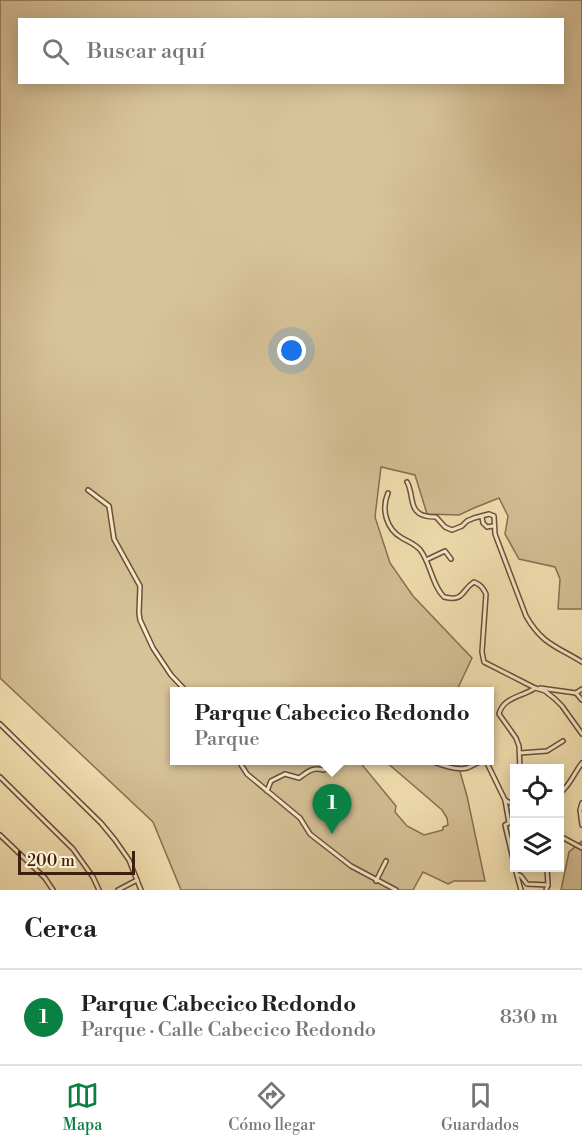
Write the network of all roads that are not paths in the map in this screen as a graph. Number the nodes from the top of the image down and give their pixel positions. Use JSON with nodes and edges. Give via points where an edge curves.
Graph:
{"nodes":[{"id":1,"x":407,"y":482,"type":"dead end"},
{"id":2,"x":88,"y":490,"type":"dead end"},
{"id":3,"x":388,"y":493,"type":"dead end"},
{"id":4,"x":482,"y":516,"type":"junction"},
{"id":5,"x":493,"y":526,"type":"junction"},
{"id":6,"x":451,"y":559,"type":"dead end"},
{"id":7,"x":426,"y":560,"type":"junction"},
{"id":8,"x":582,"y":662,"type":"edge"},
{"id":9,"x":182,"y":687,"type":"edge"},
{"id":10,"x":535,"y":688,"type":"junction"},
{"id":11,"x":582,"y":689,"type":"edge"},
{"id":12,"x":576,"y":693,"type":"junction"},
{"id":13,"x":582,"y":700,"type":"edge"},
{"id":14,"x":0,"y":724,"type":"edge"},
{"id":15,"x":582,"y":734,"type":"edge"},
{"id":16,"x":563,"y":741,"type":"dead end"},
{"id":17,"x":520,"y":753,"type":"junction"},
{"id":18,"x":582,"y":763,"type":"edge"},
{"id":19,"x":520,"y":764,"type":"edge"},
{"id":20,"x":241,"y":765,"type":"edge"},
{"id":21,"x":325,"y":765,"type":"edge"},
{"id":22,"x":444,"y":765,"type":"edge"},
{"id":23,"x":471,"y":765,"type":"edge"},
{"id":24,"x":488,"y":765,"type":"edge"},
{"id":25,"x":0,"y":777,"type":"edge"},
{"id":26,"x":564,"y":790,"type":"edge"},
{"id":27,"x":267,"y":791,"type":"junction"},
{"id":28,"x":505,"y":800,"type":"junction"},
{"id":29,"x":510,"y":803,"type":"edge"},
{"id":30,"x":582,"y":803,"type":"edge"},
{"id":31,"x":582,"y":825,"type":"edge"},
{"id":32,"x":0,"y":835,"type":"edge"},
{"id":33,"x":564,"y":838,"type":"edge"},
{"id":34,"x":510,"y":841,"type":"edge"},
{"id":35,"x":582,"y":848,"type":"edge"},
{"id":36,"x":386,"y":861,"type":"dead end"},
{"id":37,"x":547,"y":872,"type":"edge"},
{"id":38,"x":517,"y":874,"type":"joint"},
{"id":39,"x":137,"y":880,"type":"junction"},
{"id":40,"x":376,"y":880,"type":"junction"},
{"id":41,"x":548,"y":885,"type":"junction"},
{"id":42,"x":53,"y":890,"type":"edge"},
{"id":43,"x":99,"y":890,"type":"edge"},
{"id":44,"x":118,"y":890,"type":"edge"},
{"id":45,"x":140,"y":890,"type":"edge"},
{"id":46,"x":396,"y":890,"type":"edge"},
{"id":47,"x":521,"y":890,"type":"edge"},
{"id":48,"x":546,"y":890,"type":"edge"}],
"edges":[{"from":1,"to":4,"type":"street","via":[[414,509],[436,517],[445,528],[452,530]]},
{"from":2,"to":9,"type":"street","via":[[109,506],[114,540],[140,586],[140,620],[153,648]]},
{"from":3,"to":7,"type":"street","via":[[384,508],[391,528],[420,549]]},
{"from":4,"to":5,"type":"street","via":[[487,527]]},
{"from":4,"to":5,"type":"street","via":[[494,516]]},
{"from":5,"to":8,"type":"street","via":[[532,627],[551,645]]},
{"from":6,"to":7,"type":"street","via":[[445,551]]},
{"from":7,"to":10,"type":"street","via":[[444,597],[455,599],[470,584],[480,584],[486,594],[484,662]]},
{"from":10,"to":12,"type":"street"},
{"from":10,"to":15,"type":"street","via":[[555,699]]},
{"from":10,"to":17,"type":"street","via":[[509,699],[499,714],[516,738]]},
{"from":11,"to":12,"type":"street"},
{"from":12,"to":13,"type":"street"},
{"from":14,"to":39,"type":"street","via":[[101,823],[129,860]]},
{"from":16,"to":17,"type":"street","via":[[548,750]]},
{"from":17,"to":19,"type":"street"},
{"from":18,"to":26,"type":"street"},
{"from":20,"to":27,"type":"street"},
{"from":21,"to":27,"type":"street","via":[[324,770],[309,770],[299,778],[285,774],[271,781]]},
{"from":22,"to":23,"type":"street"},
{"from":24,"to":28,"type":"street"},
{"from":25,"to":43,"type":"street","via":[[73,849]]},
{"from":27,"to":40,"type":"street","via":[[300,818],[310,834]]},
{"from":28,"to":29,"type":"street"},
{"from":28,"to":34,"type":"street","via":[[509,823],[505,825]]},
{"from":30,"to":31,"type":"street"},
{"from":32,"to":42,"type":"street"},
{"from":33,"to":35,"type":"street"},
{"from":36,"to":40,"type":"street"},
{"from":37,"to":41,"type":"street"},
{"from":38,"to":41,"type":"street","via":[[527,884]]},
{"from":38,"to":47,"type":"street"},
{"from":39,"to":44,"type":"street"},
{"from":39,"to":45,"type":"street"},
{"from":40,"to":46,"type":"street"},
{"from":41,"to":48,"type":"street"}]}
